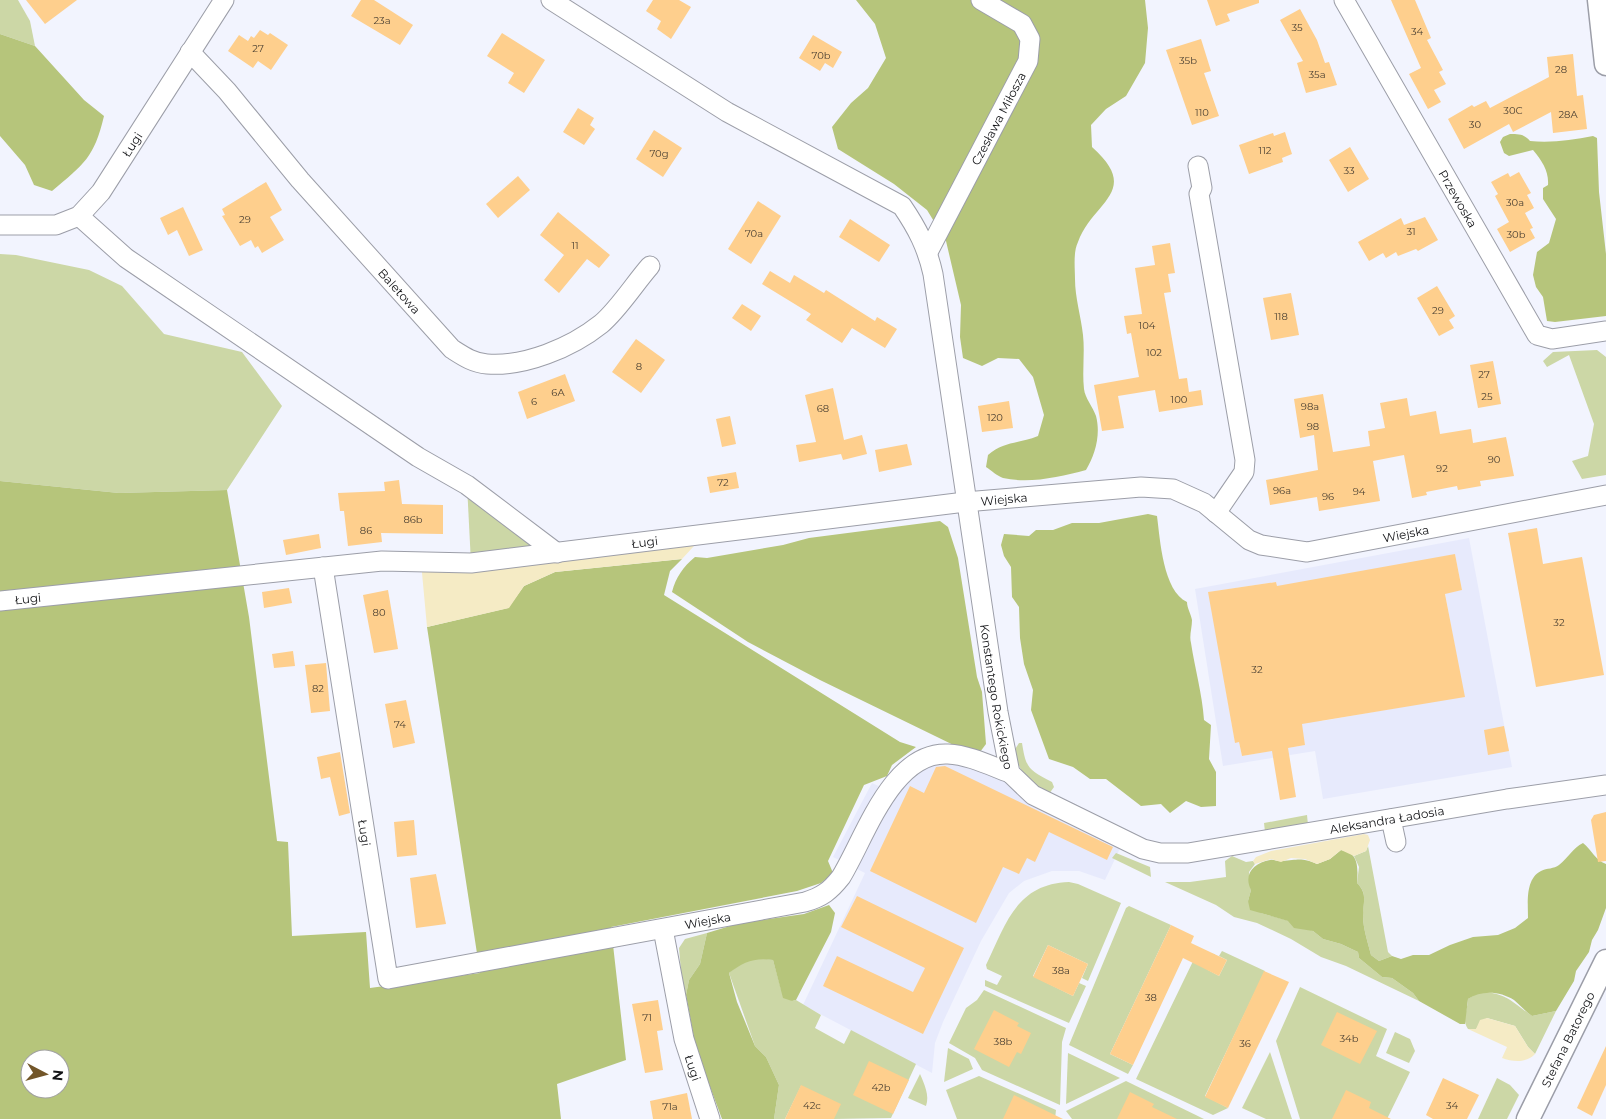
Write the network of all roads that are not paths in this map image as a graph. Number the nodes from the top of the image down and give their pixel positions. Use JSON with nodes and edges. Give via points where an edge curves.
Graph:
{"nodes":[{"id":1,"x":224,"y":0,"type":"edge"},
{"id":2,"x":551,"y":0,"type":"edge"},
{"id":3,"x":981,"y":0,"type":"edge"},
{"id":4,"x":1344,"y":0,"type":"edge"},
{"id":5,"x":1599,"y":0,"type":"edge"},
{"id":6,"x":190,"y":52,"type":"junction"},
{"id":7,"x":1606,"y":64,"type":"edge"},
{"id":8,"x":1198,"y":166,"type":"dead end"},
{"id":9,"x":80,"y":216,"type":"junction"},
{"id":10,"x":0,"y":225,"type":"edge"},
{"id":11,"x":928,"y":252,"type":"junction"},
{"id":12,"x":650,"y":266,"type":"dead end"},
{"id":13,"x":1606,"y":331,"type":"edge"},
{"id":14,"x":1606,"y":495,"type":"edge"},
{"id":15,"x":965,"y":502,"type":"junction"},
{"id":16,"x":1216,"y":513,"type":"junction"},
{"id":17,"x":557,"y":553,"type":"junction"},
{"id":18,"x":323,"y":567,"type":"junction"},
{"id":19,"x":0,"y":600,"type":"edge"},
{"id":20,"x":1010,"y":772,"type":"junction"},
{"id":21,"x":1606,"y":785,"type":"edge"},
{"id":22,"x":1390,"y":819,"type":"junction"},
{"id":23,"x":1396,"y":842,"type":"dead end"},
{"id":24,"x":1168,"y":854,"type":"joint"},
{"id":25,"x":663,"y":929,"type":"junction"},
{"id":26,"x":1606,"y":961,"type":"edge"},
{"id":27,"x":388,"y":979,"type":"joint"},
{"id":28,"x":710,"y":1119,"type":"edge"},
{"id":29,"x":1528,"y":1119,"type":"edge"}],
"edges":[{"from":1,"to":6,"type":"street","name":"Ługi"},
{"from":2,"to":11,"type":"street","name":"Konstantego Rokickiego","via":[[726,112],[902,206],[918,229]]},
{"from":3,"to":11,"type":"street","name":"Czesława Miłosza","via":[[1022,24],[1030,39],[1028,61]]},
{"from":4,"to":13,"type":"street","name":"Przewoska","via":[[1537,335],[1552,339]]},
{"from":5,"to":7,"type":"street"},
{"from":6,"to":9,"type":"street","name":"Ługi","via":[[100,192]]},
{"from":6,"to":12,"type":"street","name":"Baletowa","via":[[452,349],[468,360],[487,364],[521,361],[579,339],[602,324]]},
{"from":8,"to":16,"type":"street","via":[[1202,188],[1199,194],[1246,460],[1244,472]]},
{"from":9,"to":10,"type":"street","name":"Ługi","via":[[56,225]]},
{"from":9,"to":17,"type":"street","via":[[126,258],[418,457],[467,485]]},
{"from":11,"to":15,"type":"street","name":"Konstantego Rokickiego"},
{"from":14,"to":16,"type":"street","name":"Wiejska","via":[[1307,552],[1261,546]]},
{"from":15,"to":16,"type":"street","name":"Wiejska","via":[[1157,487],[1173,489],[1198,500]]},
{"from":15,"to":17,"type":"street","name":"Ługi"},
{"from":15,"to":20,"type":"street","name":"Konstantego Rokickiego"},
{"from":17,"to":18,"type":"street","name":"Ługi","via":[[471,563],[382,561]]},
{"from":18,"to":19,"type":"street","name":"Ługi"},
{"from":18,"to":27,"type":"street","name":"Ługi"},
{"from":20,"to":24,"type":"street","name":"Konstantego Rokickiego","via":[[1027,790],[1047,802],[1143,849]]},
{"from":20,"to":25,"type":"street","name":"Wiejska","via":[[958,755],[924,758],[899,777],[831,890],[820,897]]},
{"from":21,"to":22,"type":"street","name":"Aleksandra Ładosia"},
{"from":22,"to":23,"type":"street"},
{"from":22,"to":24,"type":"street","name":"Aleksandra Ładosia"},
{"from":25,"to":27,"type":"street","name":"Wiejska"},
{"from":25,"to":28,"type":"street","name":"Ługi","via":[[684,1039]]},
{"from":26,"to":29,"type":"street","name":"Stefana Batorego"}]}
